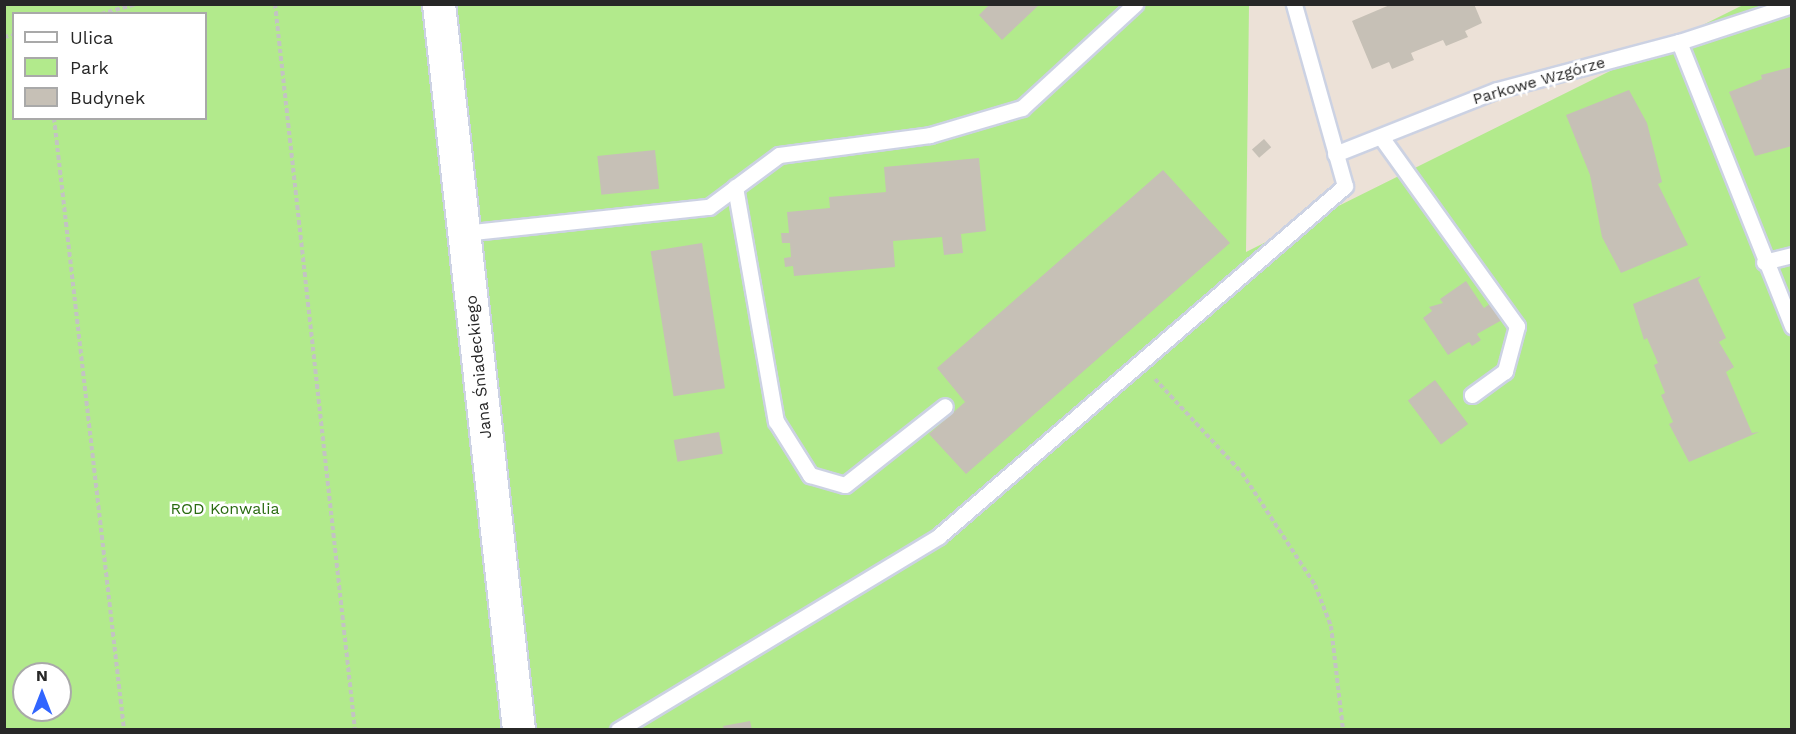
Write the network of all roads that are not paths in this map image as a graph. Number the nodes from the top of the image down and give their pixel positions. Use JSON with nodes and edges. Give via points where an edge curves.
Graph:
{"nodes":[{"id":1,"x":439,"y":4,"type":"edge"},
{"id":2,"x":1135,"y":4,"type":"edge"},
{"id":3,"x":1294,"y":4,"type":"edge"},
{"id":4,"x":1791,"y":5,"type":"edge"},
{"id":5,"x":1679,"y":42,"type":"junction"},
{"id":6,"x":1381,"y":136,"type":"junction"},
{"id":7,"x":1335,"y":154,"type":"junction"},
{"id":8,"x":735,"y":187,"type":"junction"},
{"id":9,"x":464,"y":233,"type":"junction"},
{"id":10,"x":1791,"y":255,"type":"edge"},
{"id":11,"x":1764,"y":262,"type":"junction"},
{"id":12,"x":1791,"y":326,"type":"edge"},
{"id":13,"x":1472,"y":395,"type":"dead end"},
{"id":14,"x":945,"y":406,"type":"dead end"},
{"id":15,"x":519,"y":729,"type":"edge"},
{"id":16,"x":618,"y":729,"type":"edge"}],
"edges":[{"from":1,"to":9,"type":"street","name":"Jana Śniadeckiego"},
{"from":2,"to":8,"type":"lane","via":[[1022,108],[930,135],[779,155]]},
{"from":3,"to":7,"type":"lane"},
{"from":4,"to":5,"type":"lane","name":"Parkowe Wzgórze"},
{"from":5,"to":6,"type":"lane","name":"Parkowe Wzgórze","via":[[1497,90]]},
{"from":5,"to":11,"type":"lane"},
{"from":6,"to":7,"type":"lane","name":"Parkowe Wzgórze"},
{"from":6,"to":13,"type":"lane","via":[[1517,326],[1505,371]]},
{"from":7,"to":16,"type":"lane","via":[[1345,186],[939,536]]},
{"from":8,"to":9,"type":"lane","via":[[709,207]]},
{"from":8,"to":14,"type":"lane","via":[[776,421],[810,475],[845,484]]},
{"from":9,"to":15,"type":"street","name":"Jana Śniadeckiego"},
{"from":10,"to":11,"type":"lane"},
{"from":11,"to":12,"type":"lane"}]}
